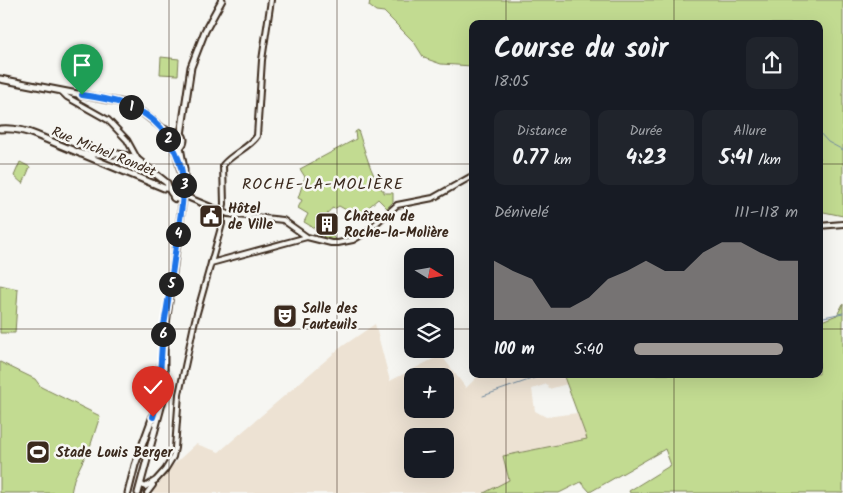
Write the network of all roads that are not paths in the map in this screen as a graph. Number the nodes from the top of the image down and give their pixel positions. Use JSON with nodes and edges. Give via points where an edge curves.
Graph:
{"nodes":[{"id":1,"x":222,"y":0,"type":"edge"},
{"id":2,"x":270,"y":0,"type":"edge"},
{"id":3,"x":0,"y":79,"type":"edge"},
{"id":4,"x":62,"y":92,"type":"junction"},
{"id":5,"x":162,"y":128,"type":"junction"},
{"id":6,"x":0,"y":129,"type":"edge"},
{"id":7,"x":177,"y":133,"type":"junction"},
{"id":8,"x":168,"y":139,"type":"junction"},
{"id":9,"x":180,"y":147,"type":"junction"},
{"id":10,"x":172,"y":148,"type":"junction"},
{"id":11,"x":81,"y":154,"type":"junction"},
{"id":12,"x":138,"y":160,"type":"junction"},
{"id":13,"x":183,"y":177,"type":"junction"},
{"id":14,"x":469,"y":178,"type":"edge"},
{"id":15,"x":166,"y":188,"type":"junction"},
{"id":16,"x":176,"y":194,"type":"joint"},
{"id":17,"x":222,"y":212,"type":"junction"},
{"id":18,"x":843,"y":224,"type":"edge"},
{"id":19,"x":823,"y":226,"type":"edge"},
{"id":20,"x":305,"y":237,"type":"junction"},
{"id":21,"x":211,"y":263,"type":"junction"},
{"id":22,"x":168,"y":304,"type":"junction"},
{"id":23,"x":156,"y":480,"type":"junction"},
{"id":24,"x":140,"y":482,"type":"junction"},
{"id":25,"x":129,"y":493,"type":"edge"},
{"id":26,"x":138,"y":493,"type":"edge"},
{"id":27,"x":147,"y":493,"type":"edge"}],
"edges":[{"from":1,"to":7,"type":"main road","via":[[191,67],[184,128]]},
{"from":2,"to":17,"type":"street","via":[[258,131],[255,140],[223,165]]},
{"from":3,"to":4,"type":"main road"},
{"from":4,"to":5,"type":"main road","via":[[124,103]]},
{"from":4,"to":12,"type":"street","via":[[108,120],[127,140]]},
{"from":5,"to":7,"type":"main road"},
{"from":5,"to":8,"type":"main road"},
{"from":6,"to":11,"type":"main road","name":"Rue Michel Rondet","via":[[18,129]]},
{"from":7,"to":8,"type":"main road"},
{"from":7,"to":9,"type":"main road","via":[[184,140]]},
{"from":8,"to":10,"type":"main road"},
{"from":9,"to":10,"type":"main road"},
{"from":9,"to":13,"type":"main road"},
{"from":10,"to":13,"type":"main road","via":[[177,154]]},
{"from":11,"to":12,"type":"main road","via":[[118,154]]},
{"from":11,"to":15,"type":"main road","name":"Rue Michel Rondet"},
{"from":12,"to":15,"type":"main road","via":[[166,183]]},
{"from":13,"to":22,"type":"main road","via":[[183,201]]},
{"from":14,"to":20,"type":"street","via":[[433,198],[397,205],[365,233],[350,241],[331,243]]},
{"from":15,"to":16,"type":"main road"},
{"from":16,"to":17,"type":"street","bridge":true},
{"from":17,"to":20,"type":"street","via":[[283,220]]},
{"from":17,"to":21,"type":"street","via":[[222,224]]},
{"from":18,"to":19,"type":"street"},
{"from":20,"to":21,"type":"street"},
{"from":21,"to":23,"type":"street","via":[[179,394],[173,457]]},
{"from":22,"to":24,"type":"main road","via":[[164,396]]},
{"from":22,"to":25,"type":"main road","via":[[157,405]]},
{"from":23,"to":24,"type":"street","via":[[145,487]]},
{"from":23,"to":27,"type":"street"},
{"from":24,"to":26,"type":"main road"}]}
